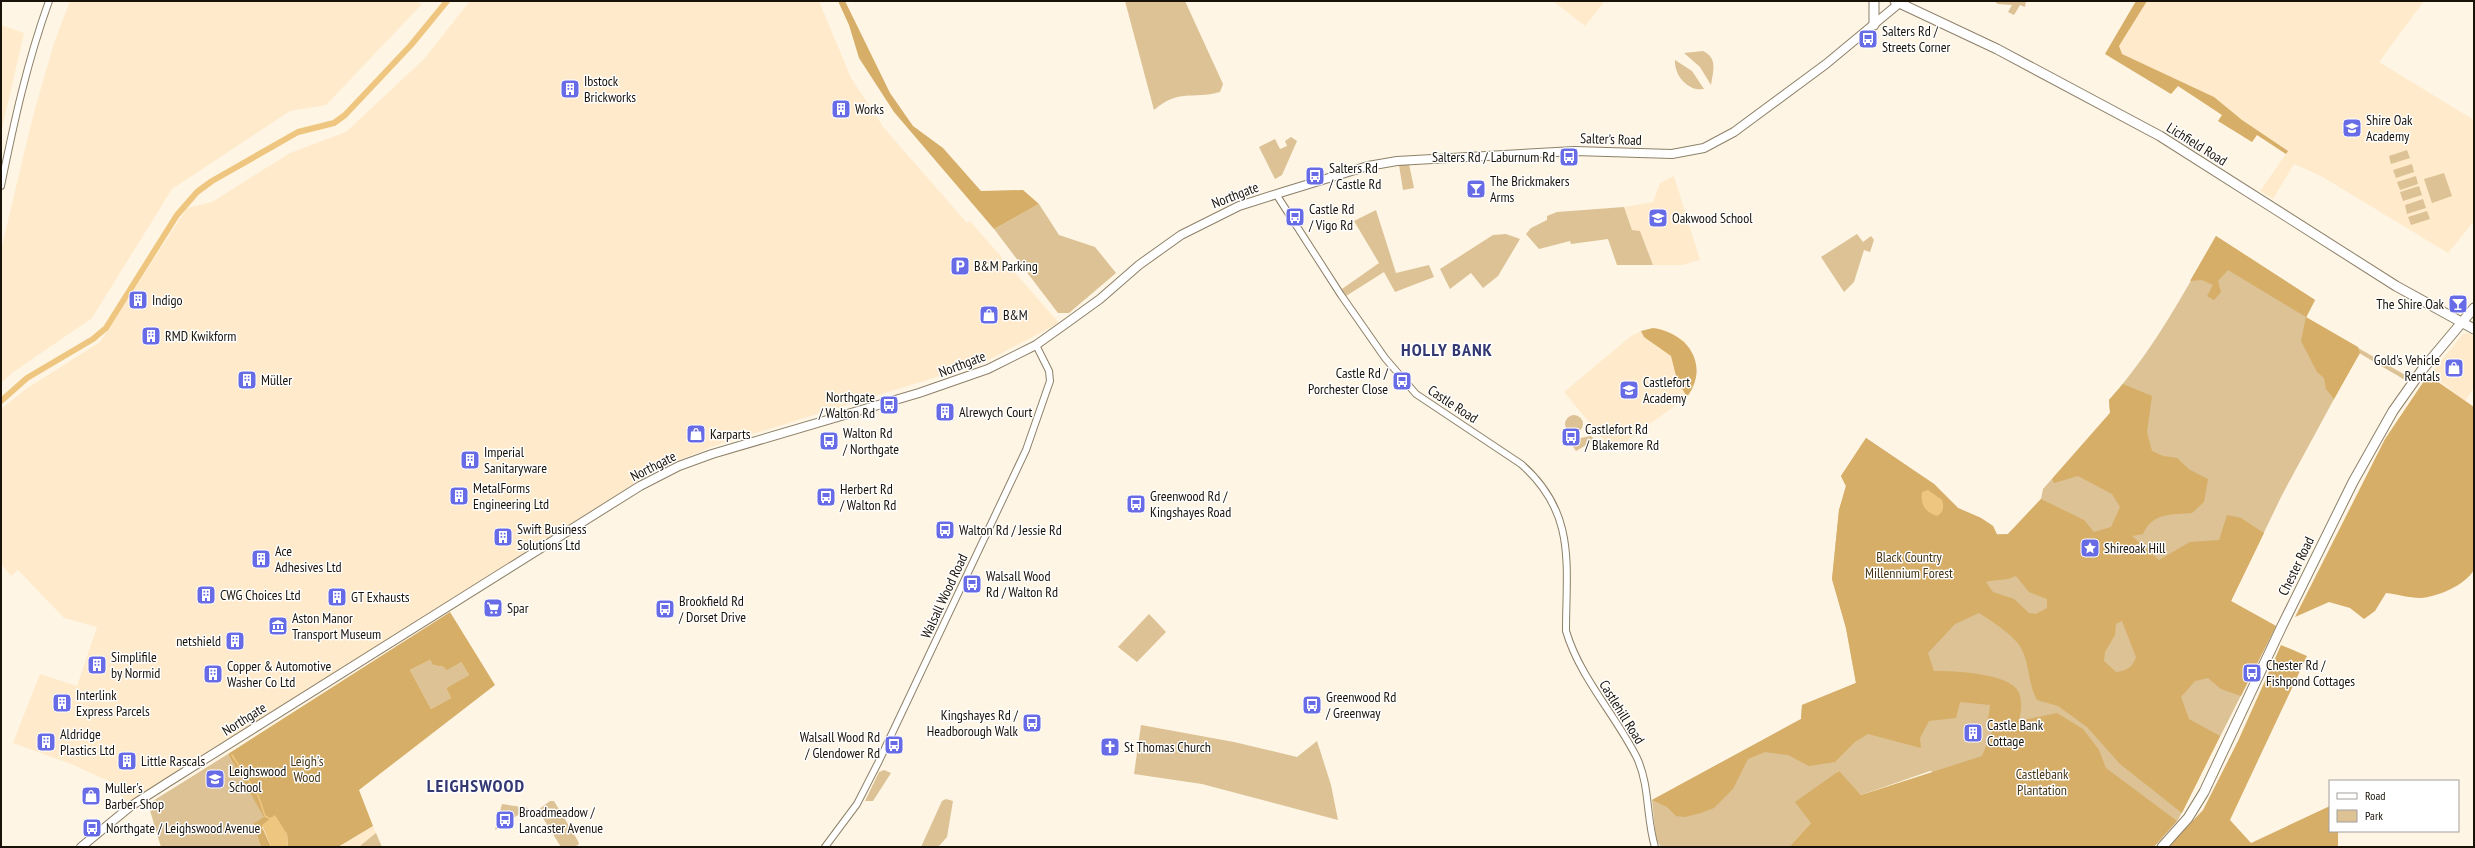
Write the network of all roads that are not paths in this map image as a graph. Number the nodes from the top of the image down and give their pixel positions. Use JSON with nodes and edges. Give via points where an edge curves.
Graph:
{"nodes":[{"id":1,"x":49,"y":1,"type":"edge"},
{"id":2,"x":1874,"y":1,"type":"edge"},
{"id":3,"x":1899,"y":2,"type":"edge"},
{"id":4,"x":1874,"y":25,"type":"junction"},
{"id":5,"x":1,"y":186,"type":"edge"},
{"id":6,"x":1276,"y":194,"type":"junction"},
{"id":7,"x":2474,"y":308,"type":"edge"},
{"id":8,"x":2462,"y":322,"type":"junction"},
{"id":9,"x":2474,"y":329,"type":"edge"},
{"id":10,"x":1036,"y":344,"type":"junction"},
{"id":11,"x":1567,"y":592,"type":"joint"},
{"id":12,"x":81,"y":847,"type":"edge"},
{"id":13,"x":825,"y":847,"type":"edge"},
{"id":14,"x":1655,"y":847,"type":"edge"},
{"id":15,"x":2162,"y":847,"type":"edge"}],
"edges":[{"from":1,"to":5,"type":"street","via":[[32,46],[22,84]]},
{"from":2,"to":4,"type":"highway"},
{"from":3,"to":4,"type":"main road","name":"Salter's Road"},
{"from":3,"to":8,"type":"highway","name":"Lichfield Road","via":[[1997,49],[2160,136],[2396,286]]},
{"from":4,"to":6,"type":"main road","name":"Salter's Road","via":[[1734,132],[1704,148],[1672,154],[1575,151],[1403,160],[1368,166]]},
{"from":6,"to":10,"type":"main road","name":"Northgate","via":[[1227,211],[1181,234],[1139,265],[1100,299]]},
{"from":6,"to":11,"type":"street","name":"Castle Road","via":[[1380,352],[1416,394],[1521,464],[1531,472],[1552,499],[1566,543]]},
{"from":7,"to":8,"type":"highway","name":"Chester Road"},
{"from":8,"to":9,"type":"highway","name":"Lichfield Road"},
{"from":8,"to":15,"type":"highway","name":"Chester Road","via":[[2422,370],[2393,411],[2353,482],[2204,792],[2188,818]]},
{"from":10,"to":12,"type":"main road","name":"Northgate","via":[[988,369],[952,383],[712,454],[652,479],[170,781],[132,806]]},
{"from":10,"to":13,"type":"street","name":"Walsall Wood Road","via":[[1049,371],[1050,381],[1026,450],[863,793]]},
{"from":11,"to":14,"type":"street","name":"Castlehill Road","via":[[1566,631],[1569,641],[1593,689],[1637,758],[1644,775],[1651,835]]}]}
